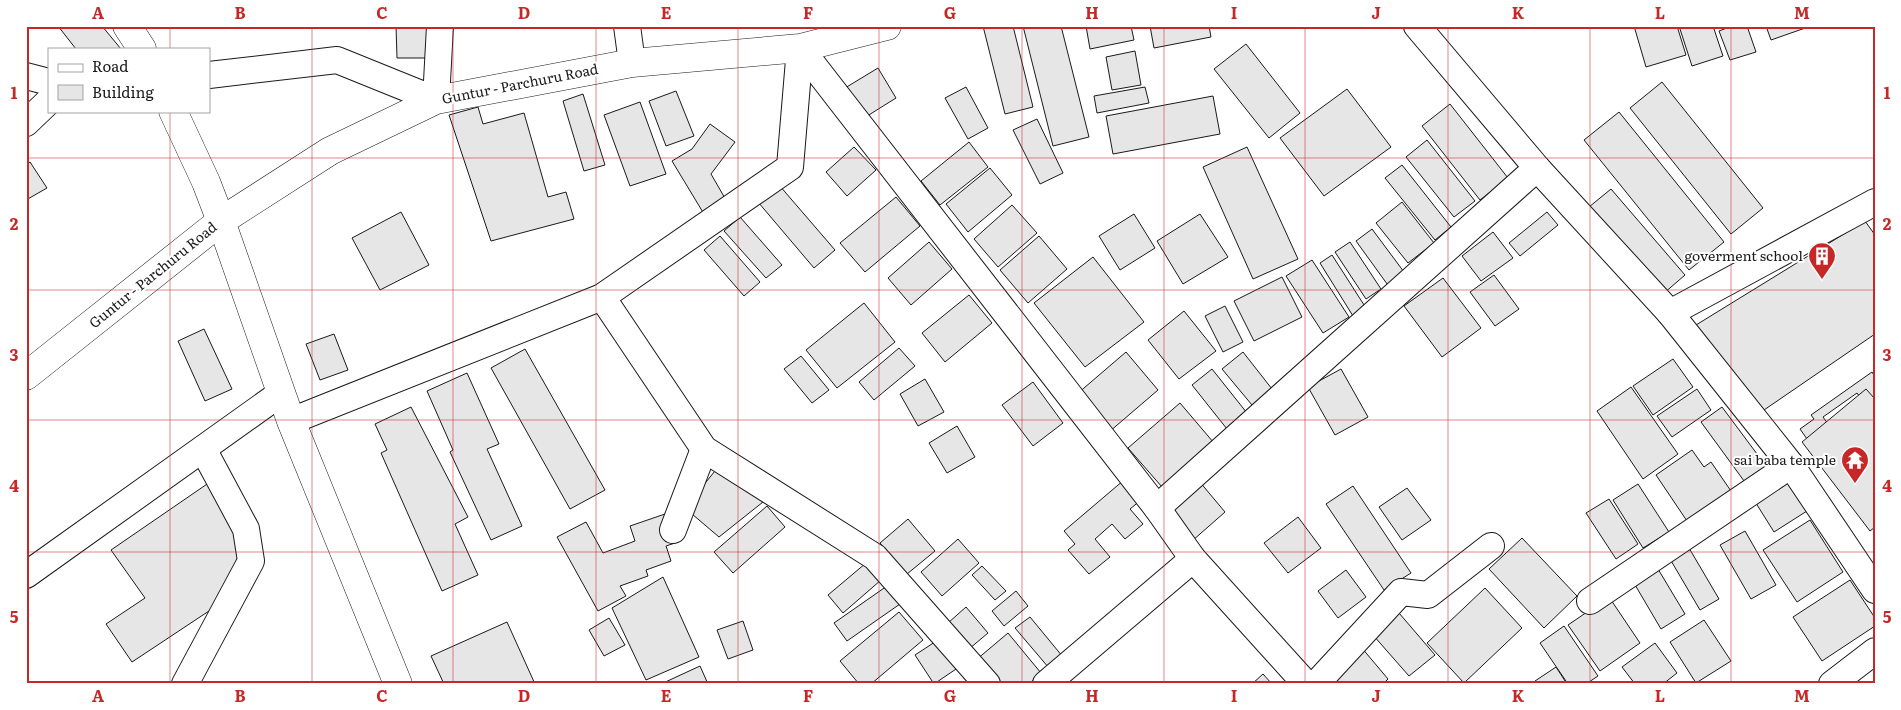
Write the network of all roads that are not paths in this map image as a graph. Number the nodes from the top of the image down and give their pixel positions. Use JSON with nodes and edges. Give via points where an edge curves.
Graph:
{"nodes":[{"id":1,"x":127,"y":26,"type":"edge"},
{"id":2,"x":440,"y":26,"type":"edge"},
{"id":3,"x":628,"y":26,"type":"edge"},
{"id":4,"x":887,"y":26,"type":"edge"},
{"id":5,"x":1417,"y":26,"type":"edge"},
{"id":6,"x":141,"y":48,"type":"edge"},
{"id":7,"x":800,"y":48,"type":"junction"},
{"id":8,"x":632,"y":63,"type":"junction"},
{"id":9,"x":210,"y":75,"type":"edge"},
{"id":10,"x":26,"y":76,"type":"edge"},
{"id":11,"x":48,"y":82,"type":"edge"},
{"id":12,"x":436,"y":100,"type":"junction"},
{"id":13,"x":48,"y":102,"type":"edge"},
{"id":14,"x":173,"y":112,"type":"edge"},
{"id":15,"x":26,"y":123,"type":"edge"},
{"id":16,"x":1537,"y":168,"type":"junction"},
{"id":17,"x":1875,"y":202,"type":"edge"},
{"id":18,"x":221,"y":221,"type":"junction"},
{"id":19,"x":602,"y":297,"type":"junction"},
{"id":20,"x":1670,"y":313,"type":"junction"},
{"id":21,"x":26,"y":376,"type":"edge"},
{"id":22,"x":281,"y":393,"type":"junction"},
{"id":23,"x":291,"y":421,"type":"junction"},
{"id":24,"x":203,"y":449,"type":"junction"},
{"id":25,"x":704,"y":449,"type":"junction"},
{"id":26,"x":1792,"y":465,"type":"junction"},
{"id":27,"x":1158,"y":508,"type":"junction"},
{"id":28,"x":673,"y":530,"type":"dead end"},
{"id":29,"x":1491,"y":546,"type":"dead end"},
{"id":30,"x":1193,"y":559,"type":"junction"},
{"id":31,"x":26,"y":575,"type":"edge"},
{"id":32,"x":1873,"y":583,"type":"edge"},
{"id":33,"x":1590,"y":601,"type":"dead end"},
{"id":34,"x":1875,"y":651,"type":"edge"},
{"id":35,"x":185,"y":684,"type":"edge"},
{"id":36,"x":398,"y":684,"type":"edge"},
{"id":37,"x":987,"y":684,"type":"edge"},
{"id":38,"x":1046,"y":684,"type":"edge"},
{"id":39,"x":1306,"y":684,"type":"edge"},
{"id":40,"x":1316,"y":684,"type":"edge"},
{"id":41,"x":1832,"y":684,"type":"edge"}],
"edges":[{"from":1,"to":6,"type":"street"},
{"from":2,"to":12,"type":"street"},
{"from":3,"to":8,"type":"street"},
{"from":4,"to":7,"type":"street","name":"Guntur - Parchuru Road"},
{"from":5,"to":16,"type":"street"},
{"from":7,"to":8,"type":"street","name":"Guntur - Parchuru Road"},
{"from":7,"to":19,"type":"street","via":[[790,167]]},
{"from":7,"to":27,"type":"street"},
{"from":8,"to":12,"type":"street","name":"Guntur - Parchuru Road"},
{"from":9,"to":12,"type":"street","via":[[337,60]]},
{"from":10,"to":11,"type":"street"},
{"from":12,"to":18,"type":"street","name":"Guntur - Parchuru Road","via":[[330,151]]},
{"from":13,"to":15,"type":"street"},
{"from":14,"to":18,"type":"street"},
{"from":16,"to":20,"type":"street"},
{"from":16,"to":27,"type":"street"},
{"from":17,"to":20,"type":"street"},
{"from":18,"to":21,"type":"street","name":"Guntur - Parchuru Road"},
{"from":18,"to":22,"type":"street"},
{"from":19,"to":23,"type":"street"},
{"from":19,"to":25,"type":"street"},
{"from":20,"to":26,"type":"street"},
{"from":22,"to":23,"type":"street"},
{"from":22,"to":24,"type":"street"},
{"from":23,"to":36,"type":"street"},
{"from":24,"to":31,"type":"street"},
{"from":24,"to":35,"type":"street","via":[[246,530],[251,561]]},
{"from":25,"to":28,"type":"street"},
{"from":25,"to":37,"type":"street","via":[[875,557]]},
{"from":26,"to":32,"type":"street"},
{"from":26,"to":33,"type":"street"},
{"from":27,"to":30,"type":"street"},
{"from":29,"to":40,"type":"street","via":[[1428,595],[1401,592]]},
{"from":30,"to":38,"type":"street"},
{"from":30,"to":39,"type":"street"},
{"from":34,"to":41,"type":"street"}]}
